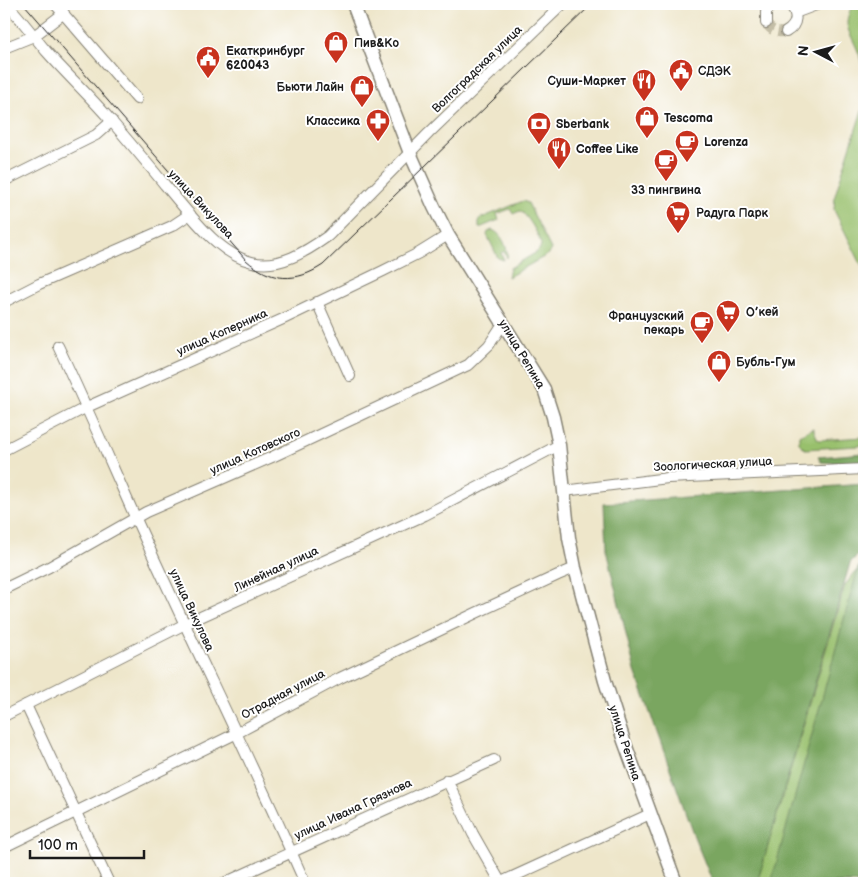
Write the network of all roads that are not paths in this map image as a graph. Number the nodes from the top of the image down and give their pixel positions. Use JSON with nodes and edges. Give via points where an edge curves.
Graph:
{"nodes":[{"id":1,"x":7,"y":4,"type":"edge"},
{"id":2,"x":55,"y":4,"type":"edge"},
{"id":3,"x":353,"y":4,"type":"edge"},
{"id":4,"x":562,"y":4,"type":"edge"},
{"id":5,"x":773,"y":4,"type":"edge"},
{"id":6,"x":788,"y":4,"type":"edge"},
{"id":7,"x":819,"y":4,"type":"edge"},
{"id":8,"x":64,"y":13,"type":"junction"},
{"id":9,"x":796,"y":13,"type":"junction"},
{"id":10,"x":766,"y":23,"type":"dead end"},
{"id":11,"x":786,"y":32,"type":"dead end"},
{"id":12,"x":34,"y":36,"type":"junction"},
{"id":13,"x":4,"y":48,"type":"edge"},
{"id":14,"x":137,"y":99,"type":"dead end"},
{"id":15,"x":112,"y":121,"type":"junction"},
{"id":16,"x":410,"y":153,"type":"junction"},
{"id":17,"x":4,"y":180,"type":"edge"},
{"id":18,"x":190,"y":214,"type":"junction"},
{"id":19,"x":448,"y":235,"type":"junction"},
{"id":20,"x":4,"y":302,"type":"edge"},
{"id":21,"x":317,"y":302,"type":"junction"},
{"id":22,"x":504,"y":322,"type":"junction"},
{"id":23,"x":58,"y":346,"type":"dead end"},
{"id":24,"x":350,"y":376,"type":"dead end"},
{"id":25,"x":87,"y":407,"type":"junction"},
{"id":26,"x":558,"y":445,"type":"junction"},
{"id":27,"x":4,"y":450,"type":"edge"},
{"id":28,"x":864,"y":468,"type":"edge"},
{"id":29,"x":564,"y":491,"type":"junction"},
{"id":30,"x":136,"y":518,"type":"junction"},
{"id":31,"x":575,"y":568,"type":"junction"},
{"id":32,"x":4,"y":589,"type":"edge"},
{"id":33,"x":185,"y":624,"type":"junction"},
{"id":34,"x":26,"y":705,"type":"junction"},
{"id":35,"x":4,"y":716,"type":"edge"},
{"id":36,"x":237,"y":733,"type":"junction"},
{"id":37,"x":494,"y":760,"type":"dead end"},
{"id":38,"x":446,"y":780,"type":"junction"},
{"id":39,"x":75,"y":812,"type":"junction"},
{"id":40,"x":650,"y":814,"type":"junction"},
{"id":41,"x":4,"y":847,"type":"edge"},
{"id":42,"x":291,"y":852,"type":"junction"},
{"id":43,"x":109,"y":883,"type":"edge"},
{"id":44,"x":224,"y":883,"type":"edge"},
{"id":45,"x":304,"y":883,"type":"edge"},
{"id":46,"x":501,"y":883,"type":"edge"},
{"id":47,"x":676,"y":883,"type":"edge"}],
"edges":[{"from":1,"to":12,"type":"street","name":"улица Викулова"},
{"from":2,"to":8,"type":"street"},
{"from":3,"to":16,"type":"main road","name":"улица Репина"},
{"from":4,"to":16,"type":"street","name":"Волгоградская улица"},
{"from":5,"to":10,"type":"street","via":[[766,12]]},
{"from":6,"to":9,"type":"street"},
{"from":7,"to":9,"type":"street"},
{"from":8,"to":12,"type":"street"},
{"from":8,"to":14,"type":"street"},
{"from":9,"to":11,"type":"street","via":[[794,24]]},
{"from":12,"to":13,"type":"street"},
{"from":12,"to":15,"type":"street","name":"улица Викулова"},
{"from":15,"to":17,"type":"street","via":[[96,135]]},
{"from":15,"to":18,"type":"street","name":"улица Викулова"},
{"from":16,"to":18,"type":"street","name":"улица Викулова","via":[[328,236],[285,260],[253,263],[239,257],[219,244]]},
{"from":16,"to":19,"type":"main road","name":"улица Репина"},
{"from":18,"to":20,"type":"street","via":[[172,226]]},
{"from":19,"to":21,"type":"street","name":"улица Коперника","via":[[420,253]]},
{"from":19,"to":22,"type":"main road","name":"улица Репина"},
{"from":21,"to":24,"type":"street"},
{"from":21,"to":25,"type":"street","name":"улица Коперника"},
{"from":22,"to":26,"type":"main road","name":"улица Репина","via":[[544,389]]},
{"from":22,"to":30,"type":"street","name":"улица Котовского","via":[[489,344],[468,365]]},
{"from":23,"to":25,"type":"street","name":"улица Викулова"},
{"from":25,"to":27,"type":"street","name":"улица Коперника"},
{"from":25,"to":30,"type":"street","name":"улица Викулова"},
{"from":26,"to":29,"type":"main road","name":"улица Репина"},
{"from":26,"to":33,"type":"street","name":"Линейная улица","via":[[425,515]]},
{"from":28,"to":29,"type":"street","name":"Зоологическая улица","via":[[668,478]]},
{"from":29,"to":31,"type":"main road","name":"улица Репина"},
{"from":30,"to":32,"type":"street","name":"улица Котовского"},
{"from":30,"to":33,"type":"street","name":"улица Викулова"},
{"from":31,"to":36,"type":"street","name":"Отрадная улица","via":[[349,674]]},
{"from":31,"to":40,"type":"main road","name":"улица Репина","via":[[605,681]]},
{"from":33,"to":34,"type":"street","name":"Линейная улица"},
{"from":33,"to":36,"type":"street","name":"улица Викулова"},
{"from":34,"to":35,"type":"street","name":"Линейная улица"},
{"from":34,"to":39,"type":"street"},
{"from":36,"to":39,"type":"street","name":"Отрадная улица"},
{"from":36,"to":42,"type":"street","name":"улица Викулова"},
{"from":37,"to":38,"type":"street","name":"улица Ивана Грязнова"},
{"from":38,"to":42,"type":"street","name":"улица Ивана Грязнова"},
{"from":38,"to":46,"type":"street"},
{"from":39,"to":41,"type":"street","name":"Отрадная улица"},
{"from":39,"to":43,"type":"street"},
{"from":40,"to":46,"type":"street"},
{"from":40,"to":47,"type":"main road","name":"улица Репина"},
{"from":42,"to":44,"type":"street","name":"улица Ивана Грязнова"},
{"from":42,"to":45,"type":"street","name":"улица Викулова"}]}
